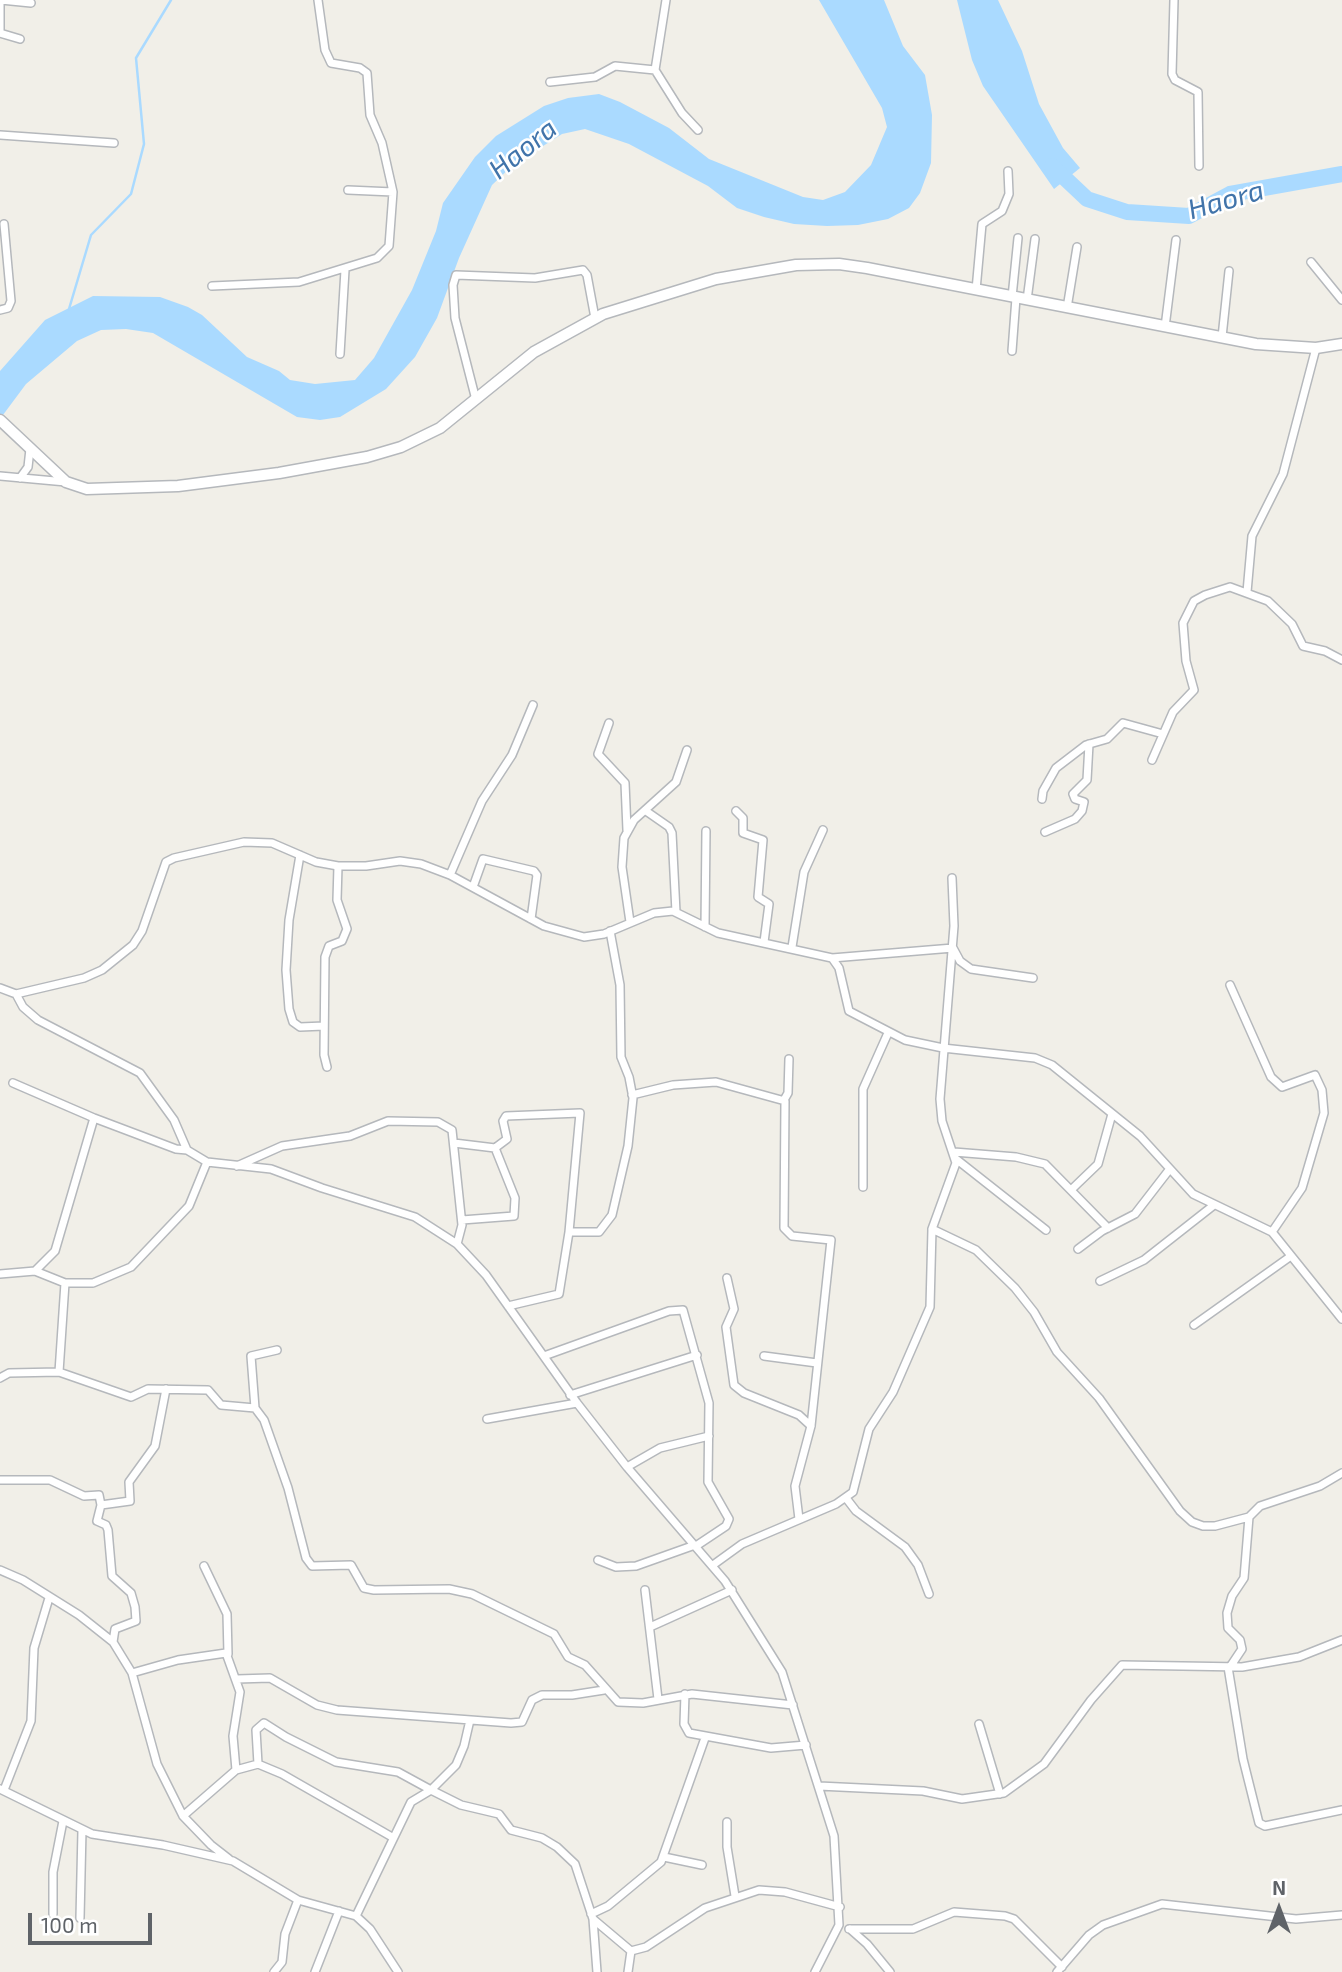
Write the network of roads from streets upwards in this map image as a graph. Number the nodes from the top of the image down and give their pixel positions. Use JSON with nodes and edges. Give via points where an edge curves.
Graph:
{"nodes":[{"id":1,"x":1,"y":0,"type":"edge"},
{"id":2,"x":318,"y":0,"type":"edge"},
{"id":3,"x":666,"y":0,"type":"edge"},
{"id":4,"x":1174,"y":0,"type":"edge"},
{"id":5,"x":31,"y":3,"type":"dead end"},
{"id":6,"x":20,"y":39,"type":"dead end"},
{"id":7,"x":655,"y":70,"type":"junction"},
{"id":8,"x":550,"y":82,"type":"dead end"},
{"id":9,"x":698,"y":130,"type":"dead end"},
{"id":10,"x":0,"y":135,"type":"edge"},
{"id":11,"x":114,"y":143,"type":"dead end"},
{"id":12,"x":1199,"y":166,"type":"dead end"},
{"id":13,"x":1008,"y":171,"type":"dead end"},
{"id":14,"x":348,"y":190,"type":"dead end"},
{"id":15,"x":393,"y":192,"type":"junction"},
{"id":16,"x":4,"y":224,"type":"dead end"},
{"id":17,"x":1018,"y":238,"type":"dead end"},
{"id":18,"x":1035,"y":239,"type":"dead end"},
{"id":19,"x":1176,"y":240,"type":"dead end"},
{"id":20,"x":1077,"y":247,"type":"dead end"},
{"id":21,"x":1311,"y":262,"type":"dead end"},
{"id":22,"x":345,"y":270,"type":"junction"},
{"id":23,"x":1229,"y":271,"type":"dead end"},
{"id":24,"x":212,"y":286,"type":"dead end"},
{"id":25,"x":976,"y":290,"type":"junction"},
{"id":26,"x":1018,"y":298,"type":"junction"},
{"id":27,"x":1342,"y":300,"type":"edge"},
{"id":28,"x":1068,"y":308,"type":"junction"},
{"id":29,"x":0,"y":310,"type":"edge"},
{"id":30,"x":595,"y":318,"type":"junction"},
{"id":31,"x":1165,"y":327,"type":"junction"},
{"id":32,"x":1222,"y":337,"type":"junction"},
{"id":33,"x":1342,"y":344,"type":"edge"},
{"id":34,"x":1316,"y":348,"type":"junction"},
{"id":35,"x":1012,"y":351,"type":"dead end"},
{"id":36,"x":340,"y":354,"type":"dead end"},
{"id":37,"x":476,"y":400,"type":"junction"},
{"id":38,"x":0,"y":419,"type":"edge"},
{"id":39,"x":28,"y":446,"type":"junction"},
{"id":40,"x":0,"y":476,"type":"edge"},
{"id":41,"x":20,"y":478,"type":"junction"},
{"id":42,"x":66,"y":482,"type":"junction"},
{"id":43,"x":1247,"y":592,"type":"junction"},
{"id":44,"x":1342,"y":660,"type":"edge"},
{"id":45,"x":533,"y":705,"type":"dead end"},
{"id":46,"x":609,"y":723,"type":"dead end"},
{"id":47,"x":1163,"y":734,"type":"junction"},
{"id":48,"x":1089,"y":744,"type":"junction"},
{"id":49,"x":687,"y":750,"type":"dead end"},
{"id":50,"x":1152,"y":760,"type":"dead end"},
{"id":51,"x":1042,"y":799,"type":"dead end"},
{"id":52,"x":646,"y":811,"type":"junction"},
{"id":53,"x":736,"y":811,"type":"dead end"},
{"id":54,"x":823,"y":830,"type":"dead end"},
{"id":55,"x":627,"y":831,"type":"junction"},
{"id":56,"x":706,"y":831,"type":"dead end"},
{"id":57,"x":1045,"y":832,"type":"dead end"},
{"id":58,"x":300,"y":855,"type":"junction"},
{"id":59,"x":338,"y":866,"type":"junction"},
{"id":60,"x":450,"y":875,"type":"junction"},
{"id":61,"x":952,"y":878,"type":"dead end"},
{"id":62,"x":473,"y":887,"type":"junction"},
{"id":63,"x":676,"y":912,"type":"junction"},
{"id":64,"x":531,"y":919,"type":"junction"},
{"id":65,"x":630,"y":922,"type":"junction"},
{"id":66,"x":705,"y":927,"type":"junction"},
{"id":67,"x":610,"y":931,"type":"junction"},
{"id":68,"x":764,"y":942,"type":"junction"},
{"id":69,"x":792,"y":947,"type":"junction"},
{"id":70,"x":953,"y":948,"type":"junction"},
{"id":71,"x":832,"y":958,"type":"junction"},
{"id":72,"x":1032,"y":978,"type":"dead end"},
{"id":73,"x":1230,"y":985,"type":"dead end"},
{"id":74,"x":0,"y":988,"type":"edge"},
{"id":75,"x":16,"y":994,"type":"junction"},
{"id":76,"x":324,"y":1026,"type":"junction"},
{"id":77,"x":888,"y":1033,"type":"junction"},
{"id":78,"x":943,"y":1048,"type":"junction"},
{"id":79,"x":789,"y":1059,"type":"dead end"},
{"id":80,"x":327,"y":1067,"type":"dead end"},
{"id":81,"x":13,"y":1083,"type":"dead end"},
{"id":82,"x":632,"y":1095,"type":"junction"},
{"id":83,"x":784,"y":1100,"type":"junction"},
{"id":84,"x":1112,"y":1114,"type":"junction"},
{"id":85,"x":94,"y":1118,"type":"junction"},
{"id":86,"x":454,"y":1143,"type":"junction"},
{"id":87,"x":495,"y":1148,"type":"junction"},
{"id":88,"x":187,"y":1150,"type":"junction"},
{"id":89,"x":955,"y":1156,"type":"junction"},
{"id":90,"x":207,"y":1162,"type":"junction"},
{"id":91,"x":236,"y":1166,"type":"junction"},
{"id":92,"x":1169,"y":1170,"type":"junction"},
{"id":93,"x":863,"y":1187,"type":"dead end"},
{"id":94,"x":1072,"y":1189,"type":"junction"},
{"id":95,"x":1214,"y":1205,"type":"junction"},
{"id":96,"x":461,"y":1220,"type":"junction"},
{"id":97,"x":1108,"y":1228,"type":"junction"},
{"id":98,"x":933,"y":1229,"type":"junction"},
{"id":99,"x":1046,"y":1230,"type":"dead end"},
{"id":100,"x":569,"y":1232,"type":"junction"},
{"id":101,"x":1272,"y":1232,"type":"junction"},
{"id":102,"x":457,"y":1244,"type":"junction"},
{"id":103,"x":1078,"y":1249,"type":"dead end"},
{"id":104,"x":1291,"y":1256,"type":"junction"},
{"id":105,"x":35,"y":1271,"type":"junction"},
{"id":106,"x":0,"y":1274,"type":"edge"},
{"id":107,"x":727,"y":1278,"type":"dead end"},
{"id":108,"x":1100,"y":1281,"type":"dead end"},
{"id":109,"x":65,"y":1283,"type":"junction"},
{"id":110,"x":508,"y":1306,"type":"junction"},
{"id":111,"x":1342,"y":1319,"type":"edge"},
{"id":112,"x":1194,"y":1325,"type":"dead end"},
{"id":113,"x":277,"y":1350,"type":"dead end"},
{"id":114,"x":697,"y":1355,"type":"junction"},
{"id":115,"x":544,"y":1356,"type":"junction"},
{"id":116,"x":764,"y":1356,"type":"dead end"},
{"id":117,"x":817,"y":1363,"type":"junction"},
{"id":118,"x":58,"y":1372,"type":"junction"},
{"id":119,"x":0,"y":1378,"type":"edge"},
{"id":120,"x":166,"y":1389,"type":"junction"},
{"id":121,"x":570,"y":1395,"type":"junction"},
{"id":122,"x":577,"y":1403,"type":"junction"},
{"id":123,"x":255,"y":1408,"type":"junction"},
{"id":124,"x":487,"y":1419,"type":"dead end"},
{"id":125,"x":811,"y":1426,"type":"junction"},
{"id":126,"x":709,"y":1436,"type":"junction"},
{"id":127,"x":627,"y":1467,"type":"junction"},
{"id":128,"x":1342,"y":1474,"type":"edge"},
{"id":129,"x":0,"y":1480,"type":"edge"},
{"id":130,"x":846,"y":1498,"type":"junction"},
{"id":131,"x":101,"y":1505,"type":"junction"},
{"id":132,"x":1249,"y":1517,"type":"junction"},
{"id":133,"x":799,"y":1519,"type":"junction"},
{"id":134,"x":696,"y":1545,"type":"junction"},
{"id":135,"x":598,"y":1560,"type":"dead end"},
{"id":136,"x":713,"y":1565,"type":"junction"},
{"id":137,"x":204,"y":1566,"type":"dead end"},
{"id":138,"x":0,"y":1570,"type":"edge"},
{"id":139,"x":645,"y":1590,"type":"dead end"},
{"id":140,"x":732,"y":1590,"type":"junction"},
{"id":141,"x":929,"y":1594,"type":"dead end"},
{"id":142,"x":49,"y":1598,"type":"junction"},
{"id":143,"x":650,"y":1627,"type":"junction"},
{"id":144,"x":1342,"y":1640,"type":"edge"},
{"id":145,"x":113,"y":1642,"type":"junction"},
{"id":146,"x":228,"y":1654,"type":"junction"},
{"id":147,"x":1229,"y":1667,"type":"junction"},
{"id":148,"x":132,"y":1673,"type":"junction"},
{"id":149,"x":237,"y":1679,"type":"junction"},
{"id":150,"x":604,"y":1690,"type":"junction"},
{"id":151,"x":685,"y":1694,"type":"junction"},
{"id":152,"x":658,"y":1699,"type":"junction"},
{"id":153,"x":793,"y":1705,"type":"junction"},
{"id":154,"x":470,"y":1720,"type":"junction"},
{"id":155,"x":979,"y":1724,"type":"dead end"},
{"id":156,"x":705,"y":1738,"type":"junction"},
{"id":157,"x":806,"y":1745,"type":"junction"},
{"id":158,"x":258,"y":1765,"type":"junction"},
{"id":159,"x":236,"y":1770,"type":"junction"},
{"id":160,"x":819,"y":1786,"type":"junction"},
{"id":161,"x":2,"y":1790,"type":"edge"},
{"id":162,"x":431,"y":1790,"type":"junction"},
{"id":163,"x":1000,"y":1794,"type":"junction"},
{"id":164,"x":1342,"y":1811,"type":"edge"},
{"id":165,"x":183,"y":1816,"type":"junction"},
{"id":166,"x":63,"y":1821,"type":"junction"},
{"id":167,"x":727,"y":1822,"type":"dead end"},
{"id":168,"x":82,"y":1830,"type":"junction"},
{"id":169,"x":392,"y":1837,"type":"junction"},
{"id":170,"x":664,"y":1857,"type":"junction"},
{"id":171,"x":233,"y":1861,"type":"junction"},
{"id":172,"x":702,"y":1865,"type":"dead end"},
{"id":173,"x":735,"y":1896,"type":"junction"},
{"id":174,"x":298,"y":1900,"type":"junction"},
{"id":175,"x":840,"y":1907,"type":"junction"},
{"id":176,"x":339,"y":1911,"type":"junction"},
{"id":177,"x":53,"y":1914,"type":"dead end"},
{"id":178,"x":1342,"y":1915,"type":"edge"},
{"id":179,"x":356,"y":1916,"type":"junction"},
{"id":180,"x":592,"y":1916,"type":"junction"},
{"id":181,"x":80,"y":1919,"type":"dead end"},
{"id":182,"x":839,"y":1925,"type":"junction"},
{"id":183,"x":849,"y":1929,"type":"junction"},
{"id":184,"x":631,"y":1951,"type":"junction"},
{"id":185,"x":1059,"y":1970,"type":"edge"},
{"id":186,"x":274,"y":1972,"type":"edge"},
{"id":187,"x":315,"y":1972,"type":"edge"},
{"id":188,"x":397,"y":1972,"type":"edge"},
{"id":189,"x":597,"y":1972,"type":"edge"},
{"id":190,"x":628,"y":1972,"type":"edge"},
{"id":191,"x":815,"y":1972,"type":"edge"},
{"id":192,"x":890,"y":1972,"type":"edge"}],
"edges":[{"from":1,"to":5,"type":"street"},
{"from":1,"to":6,"type":"street","via":[[0,33]]},
{"from":2,"to":15,"type":"street","via":[[331,63],[367,73],[370,115],[383,142]]},
{"from":3,"to":7,"type":"street"},
{"from":4,"to":12,"type":"street","via":[[1172,78],[1198,92]]},
{"from":7,"to":8,"type":"street","via":[[615,66],[595,77]]},
{"from":7,"to":9,"type":"street"},
{"from":10,"to":11,"type":"street"},
{"from":13,"to":25,"type":"street","via":[[1009,194],[1002,211],[982,224]]},
{"from":14,"to":15,"type":"street"},
{"from":15,"to":22,"type":"street","via":[[387,251]]},
{"from":16,"to":29,"type":"street","via":[[11,301],[8,308]]},
{"from":17,"to":26,"type":"street"},
{"from":18,"to":26,"type":"street"},
{"from":19,"to":31,"type":"street"},
{"from":20,"to":28,"type":"street"},
{"from":21,"to":27,"type":"street"},
{"from":22,"to":24,"type":"street","via":[[279,285]]},
{"from":22,"to":36,"type":"street"},
{"from":23,"to":32,"type":"street"},
{"from":25,"to":26,"type":"street"},
{"from":25,"to":30,"type":"street","via":[[848,265],[796,265],[681,288]]},
{"from":26,"to":28,"type":"street"},
{"from":26,"to":35,"type":"street"},
{"from":28,"to":31,"type":"street"},
{"from":30,"to":37,"type":"street","via":[[534,352]]},
{"from":30,"to":37,"type":"street","via":[[583,270],[535,278],[456,275],[454,318]]},
{"from":31,"to":32,"type":"street"},
{"from":32,"to":34,"type":"street"},
{"from":33,"to":34,"type":"street"},
{"from":34,"to":43,"type":"street","via":[[1283,474],[1252,536]]},
{"from":37,"to":42,"type":"street","via":[[420,439],[367,457],[279,473],[147,488],[87,489]]},
{"from":38,"to":39,"type":"street"},
{"from":39,"to":41,"type":"street","via":[[28,467]]},
{"from":39,"to":42,"type":"street"},
{"from":40,"to":41,"type":"street"},
{"from":41,"to":42,"type":"street"},
{"from":43,"to":44,"type":"street","via":[[1283,614],[1303,646]]},
{"from":43,"to":47,"type":"street","via":[[1230,587],[1216,590],[1194,601],[1184,616],[1182,635],[1194,690],[1173,712]]},
{"from":45,"to":60,"type":"street","via":[[512,755],[482,801]]},
{"from":46,"to":55,"type":"street","via":[[598,754],[625,783]]},
{"from":47,"to":48,"type":"street","via":[[1123,723],[1107,739]]},
{"from":47,"to":50,"type":"street"},
{"from":48,"to":51,"type":"street","via":[[1056,768]]},
{"from":48,"to":57,"type":"street","via":[[1087,780],[1073,794],[1084,802],[1082,811],[1075,820]]},
{"from":49,"to":52,"type":"street","via":[[679,778]]},
{"from":52,"to":55,"type":"street"},
{"from":52,"to":63,"type":"street","via":[[672,833]]},
{"from":53,"to":68,"type":"street","via":[[743,816],[743,833],[762,840],[758,897],[769,904]]},
{"from":54,"to":69,"type":"street","via":[[804,872]]},
{"from":55,"to":65,"type":"street","via":[[622,859]]},
{"from":56,"to":66,"type":"street"},
{"from":58,"to":59,"type":"street"},
{"from":58,"to":75,"type":"street","via":[[263,842],[244,842],[174,858],[160,874],[142,931],[128,951],[84,978]]},
{"from":58,"to":76,"type":"street","via":[[289,920],[289,1009],[300,1027]]},
{"from":59,"to":60,"type":"street","via":[[401,861]]},
{"from":59,"to":76,"type":"street","via":[[337,900],[347,929],[342,941],[329,946],[325,957]]},
{"from":60,"to":62,"type":"street"},
{"from":61,"to":70,"type":"street"},
{"from":62,"to":64,"type":"street"},
{"from":62,"to":64,"type":"street","via":[[483,859],[534,871]]},
{"from":63,"to":65,"type":"street"},
{"from":63,"to":66,"type":"street"},
{"from":64,"to":67,"type":"street","via":[[584,937]]},
{"from":65,"to":67,"type":"street"},
{"from":66,"to":68,"type":"street"},
{"from":67,"to":82,"type":"street","via":[[620,985],[621,1057]]},
{"from":68,"to":69,"type":"street"},
{"from":69,"to":71,"type":"street"},
{"from":70,"to":71,"type":"street"},
{"from":70,"to":72,"type":"street","via":[[971,969]]},
{"from":70,"to":78,"type":"street"},
{"from":71,"to":77,"type":"street","via":[[839,968],[849,1011]]},
{"from":73,"to":101,"type":"street","via":[[1271,1077],[1282,1087],[1315,1075],[1322,1090],[1324,1113],[1302,1188]]},
{"from":74,"to":75,"type":"street"},
{"from":75,"to":88,"type":"street","via":[[38,1020],[140,1073],[174,1120]]},
{"from":76,"to":80,"type":"street"},
{"from":77,"to":78,"type":"street"},
{"from":77,"to":93,"type":"street","via":[[863,1090]]},
{"from":78,"to":84,"type":"street","via":[[1045,1061]]},
{"from":78,"to":89,"type":"street","via":[[940,1111]]},
{"from":79,"to":83,"type":"street"},
{"from":81,"to":85,"type":"street"},
{"from":82,"to":83,"type":"street","via":[[673,1085],[716,1082]]},
{"from":82,"to":100,"type":"street","via":[[625,1162],[608,1223],[599,1232]]},
{"from":83,"to":117,"type":"street","via":[[785,1228],[792,1236],[831,1240]]},
{"from":84,"to":92,"type":"street","via":[[1140,1136]]},
{"from":84,"to":94,"type":"street","via":[[1098,1164]]},
{"from":85,"to":88,"type":"street"},
{"from":85,"to":105,"type":"street","via":[[55,1251]]},
{"from":86,"to":87,"type":"street"},
{"from":86,"to":91,"type":"street","via":[[447,1126],[399,1120],[350,1136],[282,1146]]},
{"from":86,"to":96,"type":"street"},
{"from":87,"to":96,"type":"street","via":[[512,1186],[516,1214],[507,1219]]},
{"from":87,"to":100,"type":"street","via":[[506,1139],[506,1116],[580,1114]]},
{"from":88,"to":90,"type":"street"},
{"from":89,"to":94,"type":"street","via":[[1016,1157],[1045,1164]]},
{"from":89,"to":98,"type":"street","via":[[956,1168]]},
{"from":89,"to":99,"type":"street"},
{"from":90,"to":91,"type":"street"},
{"from":90,"to":109,"type":"street","via":[[189,1206],[131,1268],[93,1283]]},
{"from":91,"to":102,"type":"street","via":[[271,1169],[403,1212]]},
{"from":92,"to":95,"type":"street","via":[[1194,1194]]},
{"from":92,"to":97,"type":"street","via":[[1135,1214]]},
{"from":94,"to":97,"type":"street"},
{"from":95,"to":101,"type":"street"},
{"from":95,"to":108,"type":"street","via":[[1144,1260]]},
{"from":96,"to":102,"type":"street"},
{"from":97,"to":103,"type":"street"},
{"from":98,"to":130,"type":"street","via":[[930,1307],[893,1392],[869,1429],[857,1481]]},
{"from":98,"to":132,"type":"street","via":[[976,1250],[1015,1288],[1057,1352],[1099,1398],[1192,1522],[1215,1526]]},
{"from":100,"to":110,"type":"street","via":[[559,1294]]},
{"from":101,"to":104,"type":"street"},
{"from":102,"to":110,"type":"street"},
{"from":104,"to":111,"type":"street"},
{"from":104,"to":112,"type":"street"},
{"from":105,"to":106,"type":"street"},
{"from":105,"to":109,"type":"street"},
{"from":107,"to":125,"type":"street","via":[[734,1306],[726,1327],[734,1385],[799,1415]]},
{"from":109,"to":118,"type":"street"},
{"from":110,"to":115,"type":"street"},
{"from":113,"to":123,"type":"street","via":[[251,1356]]},
{"from":114,"to":115,"type":"street","via":[[686,1317],[678,1309]]},
{"from":114,"to":121,"type":"street"},
{"from":114,"to":126,"type":"street","via":[[709,1403]]},
{"from":115,"to":121,"type":"street"},
{"from":116,"to":117,"type":"street"},
{"from":117,"to":125,"type":"street"},
{"from":118,"to":119,"type":"street","via":[[9,1373]]},
{"from":118,"to":120,"type":"street","via":[[131,1397],[148,1389]]},
{"from":120,"to":123,"type":"street","via":[[208,1390],[221,1405]]},
{"from":120,"to":131,"type":"street","via":[[155,1446],[129,1482],[130,1501]]},
{"from":121,"to":122,"type":"street"},
{"from":122,"to":124,"type":"street"},
{"from":122,"to":127,"type":"street"},
{"from":123,"to":150,"type":"street","via":[[264,1420],[312,1566],[351,1565],[364,1588],[374,1590],[449,1588],[471,1594],[554,1634],[568,1657],[585,1665]]},
{"from":125,"to":133,"type":"street","via":[[795,1486]]},
{"from":126,"to":127,"type":"street","via":[[660,1448]]},
{"from":126,"to":134,"type":"street","via":[[708,1482],[729,1519],[726,1526]]},
{"from":127,"to":134,"type":"street"},
{"from":128,"to":132,"type":"street","via":[[1260,1506]]},
{"from":129,"to":131,"type":"street","via":[[50,1480],[84,1496],[99,1495]]},
{"from":130,"to":133,"type":"street"},
{"from":130,"to":141,"type":"street","via":[[856,1511],[905,1547],[918,1564]]},
{"from":131,"to":145,"type":"street","via":[[97,1521],[108,1530],[111,1576],[132,1596],[137,1620],[115,1629]]},
{"from":132,"to":147,"type":"street","via":[[1244,1578],[1227,1613],[1228,1628],[1242,1649]]},
{"from":133,"to":136,"type":"street","via":[[742,1544]]},
{"from":134,"to":135,"type":"street","via":[[636,1566],[616,1567]]},
{"from":134,"to":136,"type":"street"},
{"from":136,"to":140,"type":"street"},
{"from":137,"to":146,"type":"street","via":[[227,1614]]},
{"from":138,"to":142,"type":"street"},
{"from":139,"to":143,"type":"street"},
{"from":140,"to":143,"type":"street"},
{"from":140,"to":153,"type":"street","via":[[782,1672]]},
{"from":142,"to":145,"type":"street","via":[[86,1619]]},
{"from":142,"to":161,"type":"street","via":[[34,1648],[31,1721]]},
{"from":143,"to":152,"type":"street"},
{"from":144,"to":147,"type":"street","via":[[1299,1657]]},
{"from":145,"to":148,"type":"street"},
{"from":146,"to":148,"type":"street","via":[[217,1652]]},
{"from":146,"to":149,"type":"street"},
{"from":147,"to":163,"type":"street","via":[[1122,1665],[1044,1764]]},
{"from":147,"to":164,"type":"street","via":[[1242,1759],[1259,1823],[1265,1826]]},
{"from":148,"to":165,"type":"street","via":[[153,1754]]},
{"from":149,"to":154,"type":"street","via":[[270,1678],[317,1705],[337,1710]]},
{"from":149,"to":159,"type":"street"},
{"from":150,"to":152,"type":"street","via":[[625,1704]]},
{"from":150,"to":154,"type":"street","via":[[542,1695],[532,1700],[519,1723]]},
{"from":151,"to":152,"type":"street"},
{"from":151,"to":153,"type":"street"},
{"from":151,"to":156,"type":"street","via":[[684,1728]]},
{"from":153,"to":157,"type":"street"},
{"from":154,"to":162,"type":"street","via":[[456,1765]]},
{"from":155,"to":163,"type":"street"},
{"from":156,"to":157,"type":"street","via":[[777,1748]]},
{"from":156,"to":170,"type":"street"},
{"from":157,"to":160,"type":"street"},
{"from":158,"to":159,"type":"street"},
{"from":158,"to":162,"type":"street","via":[[256,1730],[264,1723],[336,1762],[398,1772]]},
{"from":158,"to":169,"type":"street"},
{"from":159,"to":165,"type":"street"},
{"from":160,"to":163,"type":"street","via":[[923,1791],[962,1799]]},
{"from":160,"to":175,"type":"street","via":[[834,1836]]},
{"from":161,"to":166,"type":"street"},
{"from":162,"to":169,"type":"street","via":[[411,1802]]},
{"from":162,"to":180,"type":"street","via":[[461,1805],[499,1814],[511,1830],[557,1847],[575,1864]]},
{"from":165,"to":171,"type":"street"},
{"from":166,"to":168,"type":"street"},
{"from":166,"to":177,"type":"street","via":[[53,1872]]},
{"from":167,"to":173,"type":"street"},
{"from":168,"to":171,"type":"street"},
{"from":168,"to":181,"type":"street"},
{"from":169,"to":179,"type":"street"},
{"from":170,"to":172,"type":"street"},
{"from":170,"to":180,"type":"street"},
{"from":171,"to":174,"type":"street"},
{"from":173,"to":175,"type":"street","via":[[776,1890]]},
{"from":173,"to":184,"type":"street","via":[[700,1910],[646,1947]]},
{"from":174,"to":176,"type":"street"},
{"from":174,"to":186,"type":"street","via":[[285,1934],[282,1962]]},
{"from":175,"to":182,"type":"street"},
{"from":176,"to":179,"type":"street"},
{"from":176,"to":187,"type":"street"},
{"from":178,"to":185,"type":"street","via":[[1296,1919],[1162,1904],[1103,1925]]},
{"from":179,"to":188,"type":"street","via":[[370,1929]]},
{"from":180,"to":184,"type":"street"},
{"from":180,"to":189,"type":"street"},
{"from":182,"to":183,"type":"street"},
{"from":182,"to":191,"type":"street"},
{"from":183,"to":185,"type":"street","via":[[913,1929],[954,1912],[1005,1916],[1014,1919]]},
{"from":183,"to":192,"type":"street"},
{"from":184,"to":190,"type":"street"}]}
